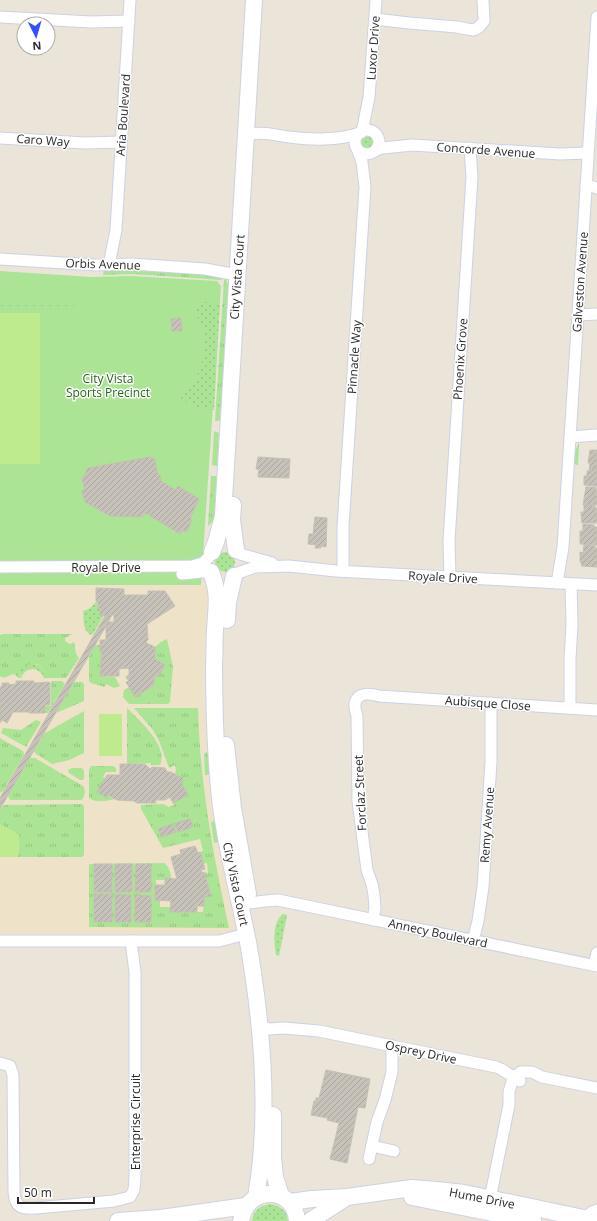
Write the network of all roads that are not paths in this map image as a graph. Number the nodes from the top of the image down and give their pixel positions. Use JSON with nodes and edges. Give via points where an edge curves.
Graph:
{"nodes":[{"id":1,"x":130,"y":0,"type":"edge"},
{"id":2,"x":254,"y":0,"type":"edge"},
{"id":3,"x":265,"y":0,"type":"edge"},
{"id":4,"x":376,"y":0,"type":"edge"},
{"id":5,"x":483,"y":2,"type":"edge"},
{"id":6,"x":0,"y":16,"type":"edge"},
{"id":7,"x":597,"y":17,"type":"edge"},
{"id":8,"x":375,"y":22,"type":"junction"},
{"id":9,"x":128,"y":25,"type":"junction"},
{"id":10,"x":595,"y":69,"type":"edge"},
{"id":11,"x":370,"y":97,"type":"junction"},
{"id":12,"x":361,"y":132,"type":"junction"},
{"id":13,"x":254,"y":135,"type":"junction"},
{"id":14,"x":0,"y":138,"type":"edge"},
{"id":15,"x":328,"y":140,"type":"junction"},
{"id":16,"x":376,"y":144,"type":"junction"},
{"id":17,"x":121,"y":146,"type":"junction"},
{"id":18,"x":474,"y":148,"type":"junction"},
{"id":19,"x":357,"y":149,"type":"junction"},
{"id":20,"x":588,"y":156,"type":"junction"},
{"id":21,"x":365,"y":187,"type":"junction"},
{"id":22,"x":591,"y":190,"type":"edge"},
{"id":23,"x":0,"y":259,"type":"edge"},
{"id":24,"x":114,"y":265,"type":"junction"},
{"id":25,"x":238,"y":271,"type":"junction"},
{"id":26,"x":597,"y":309,"type":"edge"},
{"id":27,"x":578,"y":310,"type":"junction"},
{"id":28,"x":597,"y":314,"type":"edge"},
{"id":29,"x":570,"y":433,"type":"junction"},
{"id":30,"x":597,"y":435,"type":"edge"},
{"id":31,"x":238,"y":552,"type":"junction"},
{"id":32,"x":211,"y":563,"type":"junction"},
{"id":33,"x":289,"y":566,"type":"junction"},
{"id":34,"x":0,"y":567,"type":"edge"},
{"id":35,"x":339,"y":571,"type":"junction"},
{"id":36,"x":0,"y":574,"type":"edge"},
{"id":37,"x":236,"y":574,"type":"junction"},
{"id":38,"x":446,"y":577,"type":"junction"},
{"id":39,"x":568,"y":583,"type":"junction"},
{"id":40,"x":597,"y":585,"type":"edge"},
{"id":41,"x":360,"y":700,"type":"joint"},
{"id":42,"x":494,"y":704,"type":"junction"},
{"id":43,"x":567,"y":708,"type":"junction"},
{"id":44,"x":597,"y":710,"type":"edge"},
{"id":45,"x":246,"y":901,"type":"junction"},
{"id":46,"x":368,"y":919,"type":"junction"},
{"id":47,"x":247,"y":938,"type":"junction"},
{"id":48,"x":0,"y":941,"type":"edge"},
{"id":49,"x":135,"y":941,"type":"junction"},
{"id":50,"x":477,"y":941,"type":"junction"},
{"id":51,"x":597,"y":953,"type":"edge"},
{"id":52,"x":595,"y":966,"type":"edge"},
{"id":53,"x":266,"y":1026,"type":"junction"},
{"id":54,"x":397,"y":1047,"type":"junction"},
{"id":55,"x":0,"y":1063,"type":"edge"},
{"id":56,"x":517,"y":1079,"type":"junction"},
{"id":57,"x":597,"y":1088,"type":"edge"},
{"id":58,"x":372,"y":1146,"type":"junction"},
{"id":59,"x":394,"y":1151,"type":"dead end"},
{"id":60,"x":369,"y":1159,"type":"dead end"},
{"id":61,"x":347,"y":1197,"type":"junction"},
{"id":62,"x":285,"y":1199,"type":"junction"},
{"id":63,"x":251,"y":1202,"type":"junction"},
{"id":64,"x":489,"y":1205,"type":"junction"},
{"id":65,"x":161,"y":1218,"type":"junction"},
{"id":66,"x":590,"y":1218,"type":"edge"},
{"id":67,"x":118,"y":1221,"type":"edge"},
{"id":68,"x":202,"y":1221,"type":"edge"},
{"id":69,"x":242,"y":1221,"type":"edge"},
{"id":70,"x":297,"y":1221,"type":"edge"},
{"id":71,"x":310,"y":1221,"type":"edge"},
{"id":72,"x":533,"y":1221,"type":"edge"}],
"edges":[{"from":1,"to":9,"type":"street","name":"Aria Boulevard"},
{"from":2,"to":13,"type":"street","name":"City Vista Court"},
{"from":3,"to":13,"type":"street","name":"City Vista Court"},
{"from":4,"to":8,"type":"street","name":"Luxor Drive"},
{"from":5,"to":8,"type":"street","via":[[475,22],[457,27]]},
{"from":6,"to":9,"type":"street"},
{"from":7,"to":10,"type":"street","name":"Galveston Avenue"},
{"from":8,"to":11,"type":"street","name":"Luxor Drive"},
{"from":9,"to":17,"type":"street","name":"Aria Boulevard"},
{"from":10,"to":20,"type":"street","name":"Galveston Avenue"},
{"from":11,"to":12,"type":"street","name":"Luxor Drive"},
{"from":11,"to":16,"type":"street","name":"Luxor Drive"},
{"from":12,"to":15,"type":"street"},
{"from":12,"to":16,"type":"street","via":[[372,132]]},
{"from":12,"to":19,"type":"street","via":[[356,140]]},
{"from":13,"to":15,"type":"street"},
{"from":13,"to":25,"type":"street","name":"City Vista Court"},
{"from":13,"to":31,"type":"street","name":"City Vista Court","via":[[232,520]]},
{"from":14,"to":17,"type":"street","name":"Caro Way"},
{"from":15,"to":19,"type":"street"},
{"from":16,"to":18,"type":"street","name":"Concorde Avenue","via":[[388,140],[412,145]]},
{"from":16,"to":19,"type":"street","via":[[365,154]]},
{"from":16,"to":21,"type":"street","name":"Pinnacle Way"},
{"from":17,"to":24,"type":"street","name":"Aria Boulevard"},
{"from":18,"to":20,"type":"street","name":"Concorde Avenue"},
{"from":18,"to":38,"type":"street","name":"Phoenix Grove","via":[[470,160],[472,177]]},
{"from":19,"to":21,"type":"street","name":"Pinnacle Way","via":[[362,162]]},
{"from":20,"to":22,"type":"street","name":"Galveston Avenue"},
{"from":21,"to":35,"type":"street","name":"Pinnacle Way"},
{"from":22,"to":27,"type":"street","name":"Galveston Avenue"},
{"from":23,"to":24,"type":"street","name":"Orbis Avenue"},
{"from":24,"to":25,"type":"street","name":"Orbis Avenue"},
{"from":25,"to":32,"type":"street","name":"City Vista Court","via":[[223,516]]},
{"from":26,"to":27,"type":"street"},
{"from":27,"to":28,"type":"street"},
{"from":27,"to":29,"type":"street","name":"Galveston Avenue"},
{"from":29,"to":30,"type":"street"},
{"from":29,"to":39,"type":"street","name":"Galveston Avenue","via":[[562,547]]},
{"from":31,"to":32,"type":"street","via":[[232,547],[221,546]]},
{"from":31,"to":33,"type":"street","via":[[266,562]]},
{"from":31,"to":37,"type":"street","via":[[242,564]]},
{"from":32,"to":34,"type":"street","name":"Royale Drive","via":[[192,566]]},
{"from":32,"to":36,"type":"street","name":"Royale Drive","via":[[193,574]]},
{"from":32,"to":37,"type":"street","via":[[215,576],[225,579]]},
{"from":32,"to":45,"type":"street","name":"City Vista Court","via":[[218,600],[214,709],[218,777],[228,854]]},
{"from":33,"to":35,"type":"street","name":"Royale Drive"},
{"from":33,"to":37,"type":"street","via":[[255,567]]},
{"from":35,"to":38,"type":"street","name":"Royale Drive"},
{"from":37,"to":45,"type":"street","name":"City Vista Court","via":[[227,611],[225,726]]},
{"from":38,"to":39,"type":"street","name":"Royale Drive"},
{"from":39,"to":40,"type":"street","name":"Royale Drive"},
{"from":39,"to":43,"type":"street","name":"Galveston Avenue","via":[[572,625]]},
{"from":41,"to":42,"type":"street","name":"Aubisque Close","via":[[379,696]]},
{"from":41,"to":46,"type":"street","name":"Forclaz Street","via":[[358,801],[375,908]]},
{"from":42,"to":43,"type":"street","name":"Aubisque Close"},
{"from":42,"to":50,"type":"street","name":"Remy Avenue","via":[[483,887],[484,919]]},
{"from":43,"to":44,"type":"street","name":"Aubisque Close"},
{"from":45,"to":46,"type":"street","name":"Annecy Boulevard","via":[[264,895]]},
{"from":45,"to":47,"type":"street","name":"City Vista Court"},
{"from":45,"to":53,"type":"street","name":"City Vista Court","via":[[263,972]]},
{"from":46,"to":50,"type":"street","name":"Annecy Boulevard"},
{"from":47,"to":49,"type":"street","via":[[232,943]]},
{"from":47,"to":53,"type":"street","name":"City Vista Court"},
{"from":48,"to":49,"type":"street"},
{"from":49,"to":55,"type":"street","name":"Enterprise Circuit","via":[[135,1177],[134,1190],[130,1197],[36,1208],[19,1206],[14,1192],[13,1075],[10,1066]]},
{"from":50,"to":52,"type":"street","name":"Annecy Boulevard"},
{"from":51,"to":52,"type":"street"},
{"from":53,"to":54,"type":"street","name":"Osprey Drive","via":[[283,1021]]},
{"from":53,"to":62,"type":"street","name":"City Vista Court","via":[[272,1086],[275,1177]]},
{"from":53,"to":63,"type":"street","name":"City Vista Court","via":[[262,1067],[260,1177]]},
{"from":54,"to":56,"type":"street","name":"Osprey Drive","via":[[496,1067]]},
{"from":54,"to":58,"type":"street","via":[[388,1091]]},
{"from":56,"to":57,"type":"street","via":[[542,1077]]},
{"from":56,"to":64,"type":"street","via":[[509,1105]]},
{"from":58,"to":59,"type":"street"},
{"from":58,"to":60,"type":"street"},
{"from":61,"to":62,"type":"street","name":"Hume Drive"},
{"from":61,"to":64,"type":"street","name":"Hume Drive","via":[[412,1188],[453,1191]]},
{"from":61,"to":71,"type":"street","name":"Hume Drive"},
{"from":62,"to":63,"type":"street","name":"Hume Drive","via":[[273,1194],[264,1194]]},
{"from":62,"to":70,"type":"street","name":"City Vista Court","via":[[294,1209]]},
{"from":63,"to":65,"type":"street"},
{"from":63,"to":69,"type":"street","name":"City Vista Court","via":[[243,1214]]},
{"from":64,"to":66,"type":"street","name":"Hume Drive"},
{"from":64,"to":72,"type":"street","name":"Hume Drive"},
{"from":65,"to":67,"type":"street"},
{"from":65,"to":68,"type":"street"}]}
